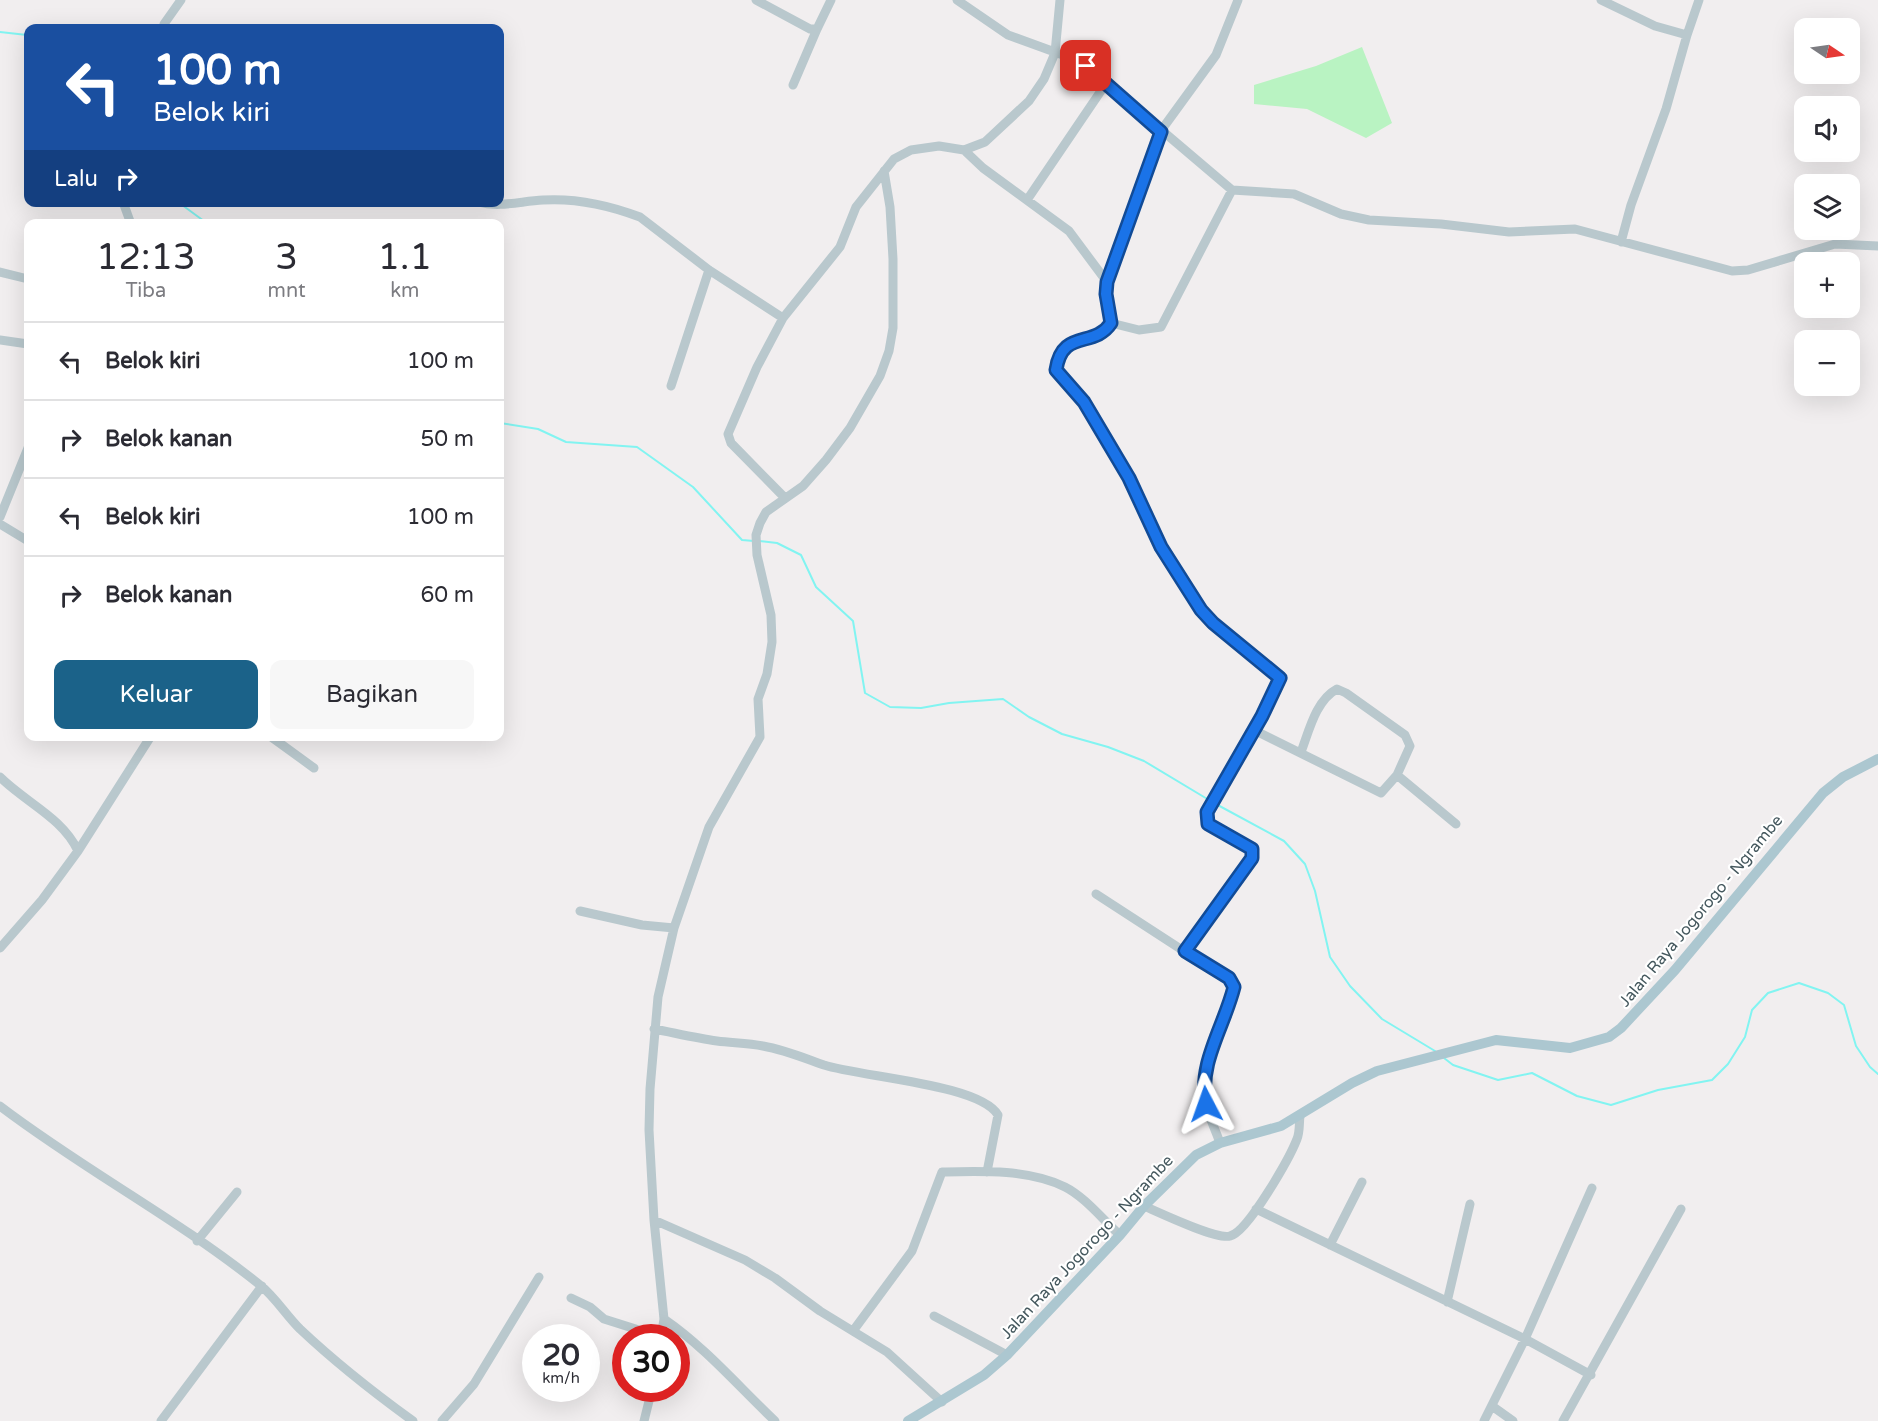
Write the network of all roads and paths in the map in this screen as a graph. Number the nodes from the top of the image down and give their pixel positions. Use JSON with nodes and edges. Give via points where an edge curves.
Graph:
{"nodes":[{"id":1,"x":181,"y":0,"type":"edge"},
{"id":2,"x":756,"y":0,"type":"edge"},
{"id":3,"x":831,"y":0,"type":"edge"},
{"id":4,"x":957,"y":0,"type":"edge"},
{"id":5,"x":1060,"y":0,"type":"edge"},
{"id":6,"x":1238,"y":0,"type":"edge"},
{"id":7,"x":1602,"y":0,"type":"edge"},
{"id":8,"x":1699,"y":0,"type":"edge"},
{"id":9,"x":164,"y":24,"type":"dead end"},
{"id":10,"x":817,"y":29,"type":"junction"},
{"id":11,"x":1687,"y":35,"type":"junction"},
{"id":12,"x":1055,"y":53,"type":"junction"},
{"id":13,"x":1107,"y":82,"type":"junction"},
{"id":14,"x":792,"y":85,"type":"dead end"},
{"id":15,"x":1161,"y":132,"type":"junction"},
{"id":16,"x":964,"y":150,"type":"junction"},
{"id":17,"x":884,"y":171,"type":"junction"},
{"id":18,"x":1232,"y":190,"type":"junction"},
{"id":19,"x":1027,"y":200,"type":"junction"},
{"id":20,"x":504,"y":204,"type":"edge"},
{"id":21,"x":1621,"y":243,"type":"junction"},
{"id":22,"x":1878,"y":246,"type":"edge"},
{"id":23,"x":710,"y":270,"type":"junction"},
{"id":24,"x":0,"y":272,"type":"edge"},
{"id":25,"x":24,"y":278,"type":"edge"},
{"id":26,"x":1107,"y":282,"type":"junction"},
{"id":27,"x":783,"y":318,"type":"junction"},
{"id":28,"x":1111,"y":323,"type":"junction"},
{"id":29,"x":0,"y":340,"type":"edge"},
{"id":30,"x":24,"y":343,"type":"edge"},
{"id":31,"x":671,"y":386,"type":"dead end"},
{"id":32,"x":24,"y":458,"type":"edge"},
{"id":33,"x":785,"y":498,"type":"junction"},
{"id":34,"x":0,"y":517,"type":"edge"},
{"id":35,"x":0,"y":524,"type":"edge"},
{"id":36,"x":24,"y":539,"type":"edge"},
{"id":37,"x":1254,"y":730,"type":"junction"},
{"id":38,"x":148,"y":741,"type":"edge"},
{"id":39,"x":277,"y":741,"type":"edge"},
{"id":40,"x":1301,"y":752,"type":"junction"},
{"id":41,"x":1878,"y":759,"type":"edge"},
{"id":42,"x":314,"y":768,"type":"dead end"},
{"id":43,"x":1397,"y":776,"type":"junction"},
{"id":44,"x":0,"y":777,"type":"edge"},
{"id":45,"x":1456,"y":824,"type":"dead end"},
{"id":46,"x":78,"y":851,"type":"junction"},
{"id":47,"x":1096,"y":894,"type":"dead end"},
{"id":48,"x":580,"y":911,"type":"dead end"},
{"id":49,"x":674,"y":928,"type":"junction"},
{"id":50,"x":0,"y":948,"type":"edge"},
{"id":51,"x":1185,"y":951,"type":"junction"},
{"id":52,"x":654,"y":1029,"type":"junction"},
{"id":53,"x":0,"y":1107,"type":"edge"},
{"id":54,"x":1300,"y":1116,"type":"junction"},
{"id":55,"x":1221,"y":1143,"type":"junction"},
{"id":56,"x":987,"y":1172,"type":"junction"},
{"id":57,"x":1362,"y":1182,"type":"dead end"},
{"id":58,"x":1592,"y":1188,"type":"dead end"},
{"id":59,"x":237,"y":1192,"type":"dead end"},
{"id":60,"x":1470,"y":1204,"type":"dead end"},
{"id":61,"x":1144,"y":1206,"type":"junction"},
{"id":62,"x":1256,"y":1209,"type":"junction"},
{"id":63,"x":1681,"y":1209,"type":"dead end"},
{"id":64,"x":654,"y":1220,"type":"junction"},
{"id":65,"x":1120,"y":1235,"type":"junction"},
{"id":66,"x":197,"y":1241,"type":"junction"},
{"id":67,"x":1330,"y":1245,"type":"junction"},
{"id":68,"x":539,"y":1277,"type":"dead end"},
{"id":69,"x":262,"y":1286,"type":"junction"},
{"id":70,"x":571,"y":1298,"type":"dead end"},
{"id":71,"x":1447,"y":1302,"type":"junction"},
{"id":72,"x":934,"y":1316,"type":"dead end"},
{"id":73,"x":664,"y":1319,"type":"junction"},
{"id":74,"x":621,"y":1324,"type":"edge"},
{"id":75,"x":663,"y":1324,"type":"edge"},
{"id":76,"x":853,"y":1331,"type":"junction"},
{"id":77,"x":1525,"y":1339,"type":"junction"},
{"id":78,"x":1007,"y":1355,"type":"junction"},
{"id":79,"x":1591,"y":1375,"type":"junction"},
{"id":80,"x":649,"y":1402,"type":"edge"},
{"id":81,"x":942,"y":1402,"type":"junction"},
{"id":82,"x":1492,"y":1406,"type":"junction"},
{"id":83,"x":160,"y":1421,"type":"edge"},
{"id":84,"x":413,"y":1421,"type":"edge"},
{"id":85,"x":442,"y":1421,"type":"edge"},
{"id":86,"x":644,"y":1421,"type":"edge"},
{"id":87,"x":775,"y":1421,"type":"edge"},
{"id":88,"x":908,"y":1421,"type":"edge"},
{"id":89,"x":1484,"y":1421,"type":"edge"},
{"id":90,"x":1513,"y":1421,"type":"edge"},
{"id":91,"x":1563,"y":1421,"type":"edge"}],
"edges":[{"from":1,"to":9,"type":"street"},
{"from":2,"to":10,"type":"street","via":[[810,29]]},
{"from":3,"to":10,"type":"street"},
{"from":4,"to":12,"type":"street","via":[[1008,35]]},
{"from":5,"to":12,"type":"street"},
{"from":6,"to":15,"type":"street","via":[[1216,55]]},
{"from":7,"to":11,"type":"street","via":[[1655,26]]},
{"from":8,"to":11,"type":"street"},
{"from":10,"to":14,"type":"street"},
{"from":11,"to":21,"type":"street"},
{"from":12,"to":13,"type":"street","via":[[1074,59]]},
{"from":12,"to":16,"type":"street","via":[[1029,101],[993,136]]},
{"from":13,"to":15,"type":"street"},
{"from":13,"to":19,"type":"street"},
{"from":15,"to":18,"type":"street"},
{"from":15,"to":26,"type":"street"},
{"from":16,"to":17,"type":"street","via":[[939,146],[911,150],[894,159]]},
{"from":16,"to":19,"type":"street"},
{"from":17,"to":27,"type":"street","via":[[856,207],[840,247]]},
{"from":17,"to":33,"type":"street","via":[[893,259],[889,351],[880,376],[850,428],[803,486]]},
{"from":18,"to":21,"type":"street","via":[[1294,194],[1341,214],[1369,220],[1509,232],[1575,229]]},
{"from":18,"to":28,"type":"street","via":[[1161,327],[1139,330]]},
{"from":19,"to":26,"type":"street","via":[[1069,231]]},
{"from":20,"to":23,"type":"street","via":[[545,200],[616,208],[640,218]]},
{"from":21,"to":22,"type":"street","via":[[1732,271],[1748,270],[1835,244]]},
{"from":23,"to":27,"type":"street"},
{"from":23,"to":31,"type":"street"},
{"from":24,"to":25,"type":"street"},
{"from":26,"to":28,"type":"street"},
{"from":27,"to":33,"type":"street","via":[[728,434],[731,443]]},
{"from":28,"to":37,"type":"street","via":[[1100,334],[1066,346],[1058,356],[1056,370],[1090,412],[1129,478],[1161,547],[1201,610],[1280,675]]},
{"from":29,"to":30,"type":"street"},
{"from":32,"to":34,"type":"street"},
{"from":33,"to":49,"type":"street","via":[[766,512],[756,536],[771,615],[772,642],[758,699],[760,736],[709,827]]},
{"from":35,"to":36,"type":"street"},
{"from":37,"to":40,"type":"street"},
{"from":37,"to":51,"type":"street","via":[[1206,817],[1212,828],[1252,849],[1252,858]]},
{"from":38,"to":46,"type":"street"},
{"from":39,"to":42,"type":"street"},
{"from":40,"to":43,"type":"street","via":[[1381,793]]},
{"from":40,"to":43,"type":"street","via":[[1327,696],[1337,689],[1410,741]]},
{"from":41,"to":54,"type":"main road","name":"Jalan Raya Jogorogo - Ngrambe","via":[[1823,793],[1675,970],[1609,1037],[1570,1048],[1508,1040],[1462,1048],[1363,1077]]},
{"from":43,"to":45,"type":"street"},
{"from":44,"to":46,"type":"street","via":[[73,839]]},
{"from":46,"to":50,"type":"street"},
{"from":47,"to":51,"type":"street"},
{"from":48,"to":49,"type":"street"},
{"from":49,"to":52,"type":"street"},
{"from":51,"to":55,"type":"street","via":[[1229,978],[1234,987],[1203,1079],[1206,1104]]},
{"from":52,"to":56,"type":"street","via":[[762,1045],[825,1065],[986,1102],[998,1115]]},
{"from":52,"to":64,"type":"street","via":[[649,1130]]},
{"from":53,"to":66,"type":"street"},
{"from":54,"to":55,"type":"main road","name":"Jalan Raya Jogorogo - Ngrambe","via":[[1267,1132]]},
{"from":54,"to":62,"type":"street","via":[[1299,1137]]},
{"from":55,"to":61,"type":"main road","name":"Jalan Raya Jogorogo - Ngrambe","via":[[1190,1159]]},
{"from":56,"to":65,"type":"street","via":[[1031,1177],[1066,1187]]},
{"from":56,"to":76,"type":"street","via":[[942,1172],[938,1176],[912,1251]]},
{"from":57,"to":67,"type":"street"},
{"from":58,"to":77,"type":"street"},
{"from":59,"to":66,"type":"street"},
{"from":60,"to":71,"type":"street"},
{"from":61,"to":62,"type":"street","via":[[1222,1236],[1239,1233]]},
{"from":61,"to":65,"type":"main road","name":"Jalan Raya Jogorogo - Ngrambe"},
{"from":62,"to":67,"type":"street"},
{"from":63,"to":79,"type":"street"},
{"from":64,"to":73,"type":"street"},
{"from":64,"to":76,"type":"street","via":[[745,1260]]},
{"from":65,"to":78,"type":"main road","name":"Jalan Raya Jogorogo - Ngrambe"},
{"from":66,"to":69,"type":"street"},
{"from":67,"to":71,"type":"street"},
{"from":68,"to":85,"type":"street","via":[[474,1384]]},
{"from":69,"to":83,"type":"street"},
{"from":69,"to":84,"type":"street","via":[[345,1371]]},
{"from":70,"to":74,"type":"street"},
{"from":71,"to":77,"type":"street"},
{"from":72,"to":78,"type":"street"},
{"from":73,"to":75,"type":"street"},
{"from":73,"to":87,"type":"street","via":[[718,1361]]},
{"from":76,"to":81,"type":"street","via":[[888,1352]]},
{"from":77,"to":79,"type":"street"},
{"from":77,"to":82,"type":"street"},
{"from":78,"to":81,"type":"main road","name":"Jalan Raya Jogorogo - Ngrambe"},
{"from":79,"to":91,"type":"street"},
{"from":80,"to":86,"type":"street"},
{"from":81,"to":88,"type":"main road","name":"Jalan Raya Jogorogo - Ngrambe"},
{"from":82,"to":89,"type":"street"},
{"from":82,"to":90,"type":"street"}]}
